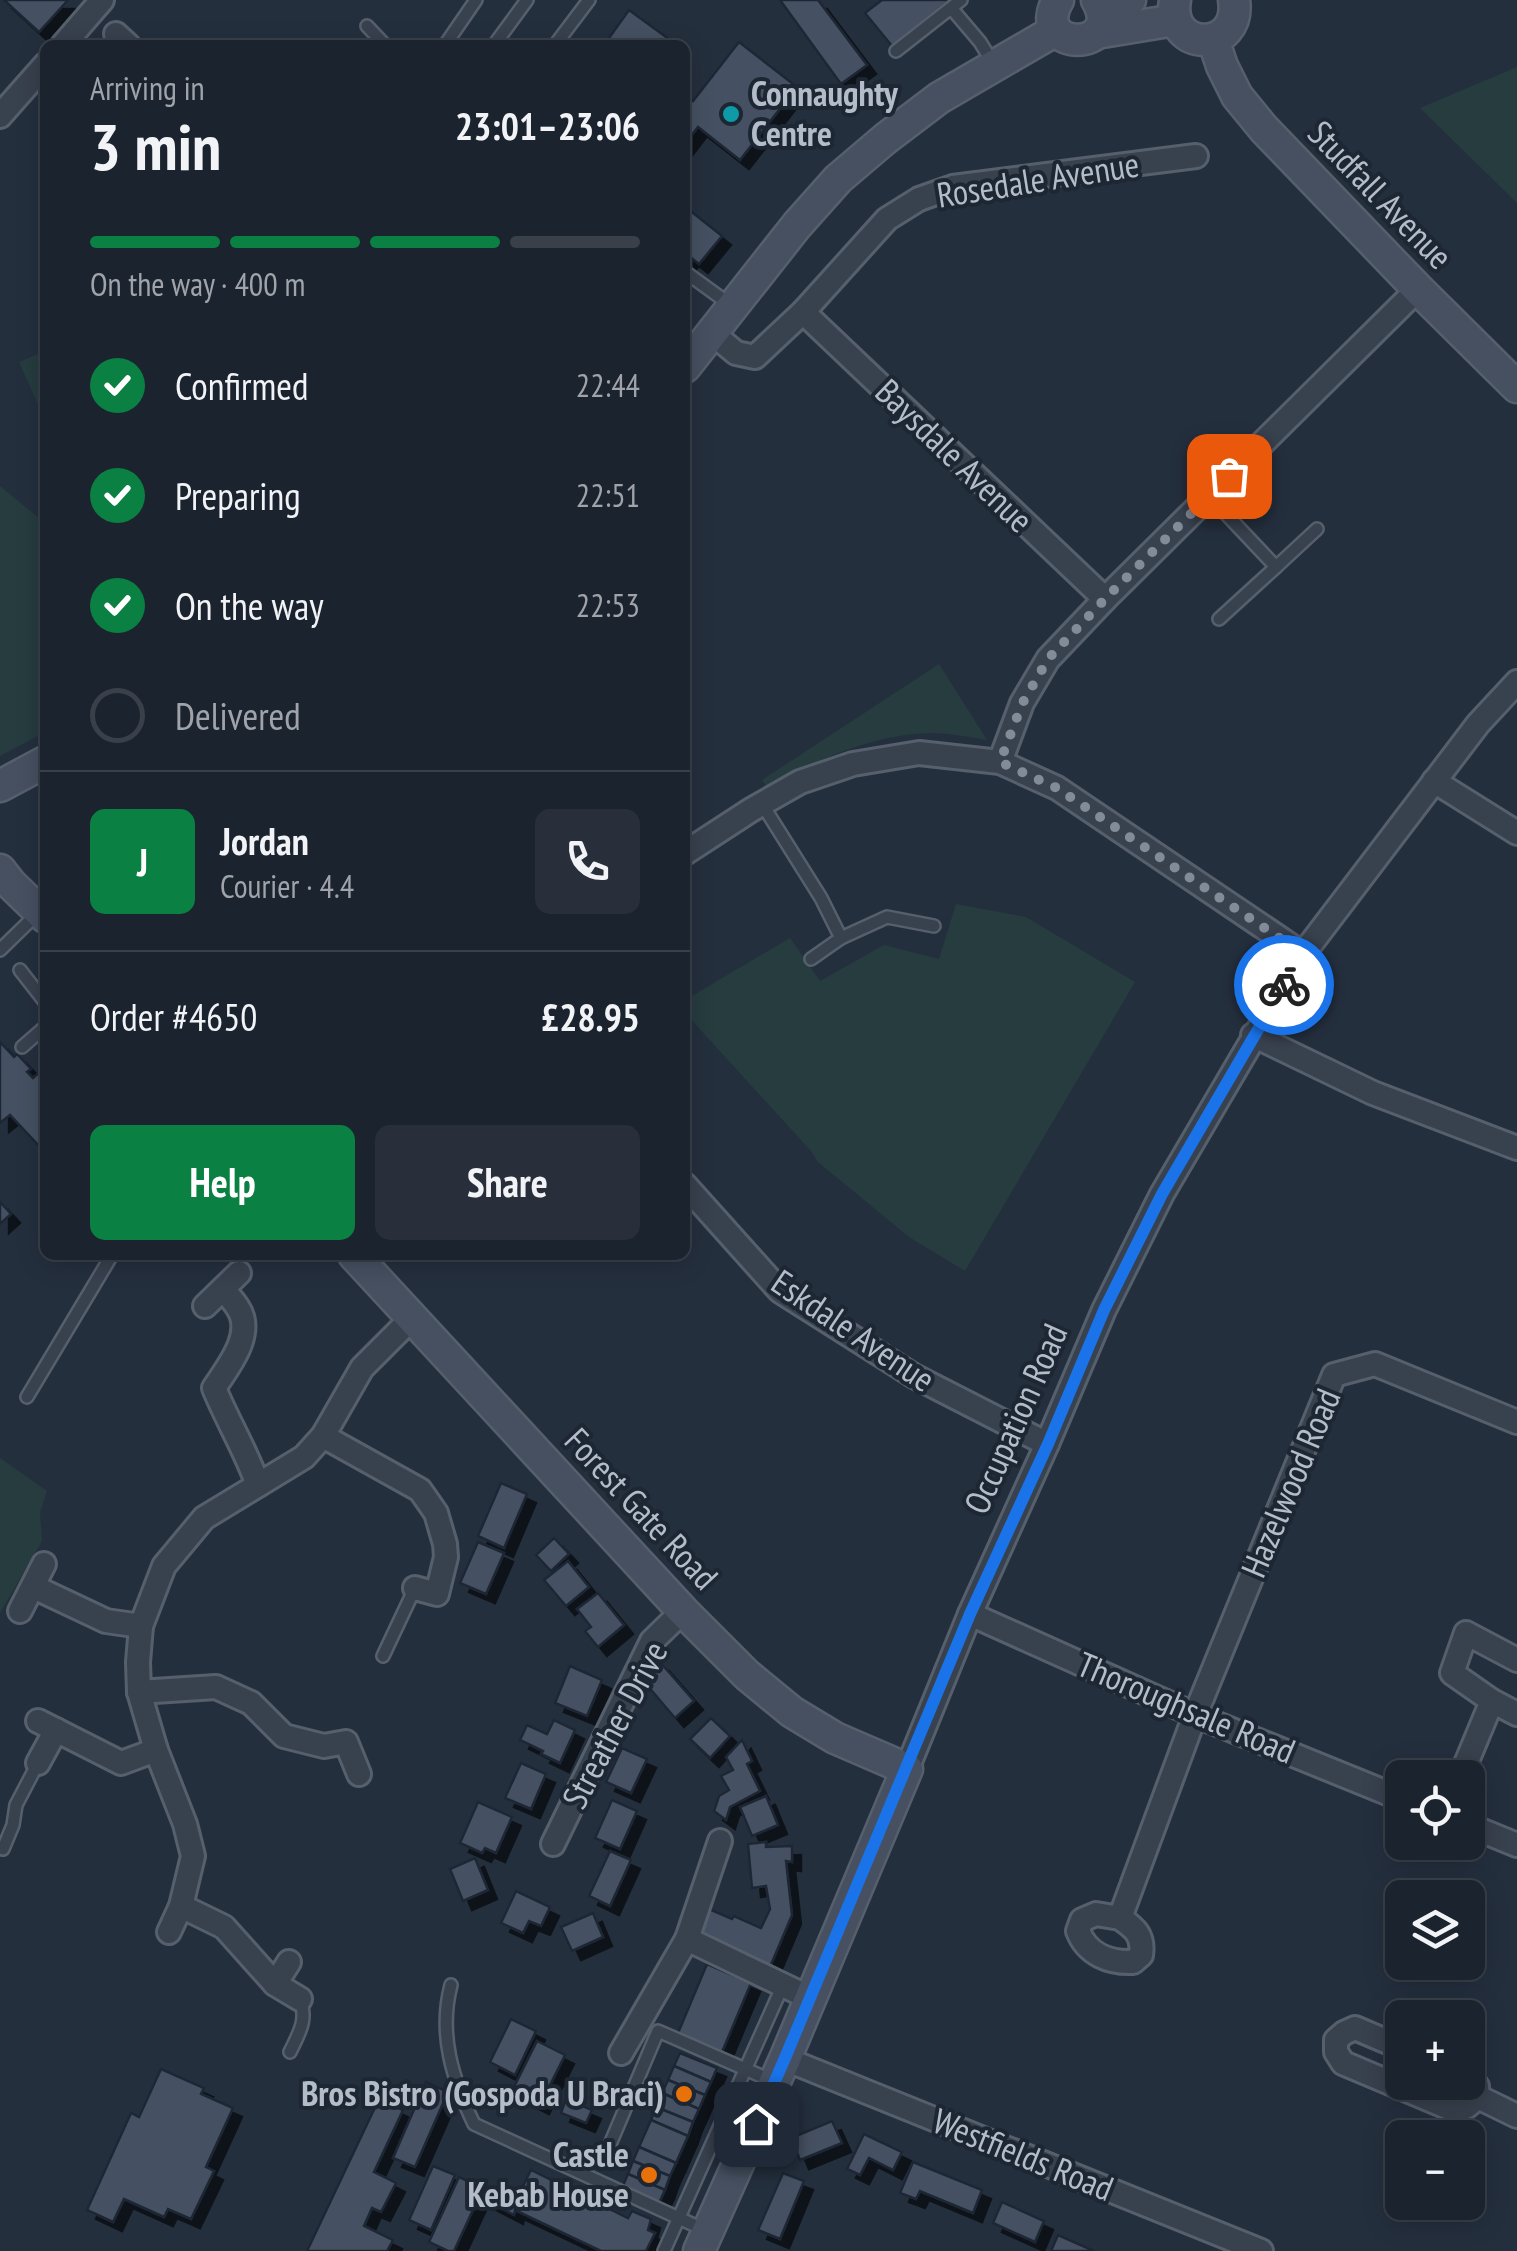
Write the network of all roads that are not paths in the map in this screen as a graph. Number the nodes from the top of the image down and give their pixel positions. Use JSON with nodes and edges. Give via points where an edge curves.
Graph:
{"nodes":[{"id":1,"x":102,"y":0,"type":"edge"},
{"id":2,"x":476,"y":0,"type":"edge"},
{"id":3,"x":527,"y":0,"type":"edge"},
{"id":4,"x":589,"y":0,"type":"edge"},
{"id":5,"x":1130,"y":0,"type":"edge"},
{"id":6,"x":1236,"y":0,"type":"edge"},
{"id":7,"x":1098,"y":1,"type":"edge"},
{"id":8,"x":956,"y":5,"type":"edge"},
{"id":9,"x":1057,"y":8,"type":"edge"},
{"id":10,"x":1175,"y":10,"type":"edge"},
{"id":11,"x":367,"y":26,"type":"dead end"},
{"id":12,"x":1096,"y":34,"type":"junction"},
{"id":13,"x":1213,"y":39,"type":"junction"},
{"id":14,"x":67,"y":40,"type":"edge"},
{"id":15,"x":380,"y":40,"type":"edge"},
{"id":16,"x":448,"y":40,"type":"edge"},
{"id":17,"x":498,"y":40,"type":"edge"},
{"id":18,"x":560,"y":40,"type":"edge"},
{"id":19,"x":896,"y":51,"type":"dead end"},
{"id":20,"x":995,"y":66,"type":"junction"},
{"id":21,"x":40,"y":71,"type":"edge"},
{"id":22,"x":0,"y":116,"type":"edge"},
{"id":23,"x":1196,"y":156,"type":"dead end"},
{"id":24,"x":690,"y":275,"type":"edge"},
{"id":25,"x":1418,"y":289,"type":"junction"},
{"id":26,"x":732,"y":306,"type":"junction"},
{"id":27,"x":803,"y":312,"type":"junction"},
{"id":28,"x":712,"y":333,"type":"junction"},
{"id":29,"x":690,"y":362,"type":"edge"},
{"id":30,"x":1517,"y":387,"type":"edge"},
{"id":31,"x":1209,"y":496,"type":"junction"},
{"id":32,"x":1318,"y":529,"type":"dead end"},
{"id":33,"x":1276,"y":566,"type":"junction"},
{"id":34,"x":1105,"y":599,"type":"junction"},
{"id":35,"x":1220,"y":618,"type":"dead end"},
{"id":36,"x":1517,"y":682,"type":"edge"},
{"id":37,"x":1000,"y":762,"type":"junction"},
{"id":38,"x":40,"y":765,"type":"edge"},
{"id":39,"x":1434,"y":781,"type":"junction"},
{"id":40,"x":0,"y":786,"type":"edge"},
{"id":41,"x":762,"y":804,"type":"junction"},
{"id":42,"x":1517,"y":833,"type":"edge"},
{"id":43,"x":690,"y":851,"type":"edge"},
{"id":44,"x":4,"y":883,"type":"edge"},
{"id":45,"x":40,"y":912,"type":"edge"},
{"id":46,"x":40,"y":916,"type":"edge"},
{"id":47,"x":934,"y":926,"type":"dead end"},
{"id":48,"x":841,"y":938,"type":"junction"},
{"id":49,"x":0,"y":950,"type":"edge"},
{"id":50,"x":1303,"y":954,"type":"junction"},
{"id":51,"x":810,"y":959,"type":"dead end"},
{"id":52,"x":20,"y":970,"type":"dead end"},
{"id":53,"x":40,"y":996,"type":"edge"},
{"id":54,"x":40,"y":1031,"type":"edge"},
{"id":55,"x":1253,"y":1035,"type":"junction"},
{"id":56,"x":22,"y":1046,"type":"dead end"},
{"id":57,"x":1517,"y":1148,"type":"edge"},
{"id":58,"x":690,"y":1191,"type":"edge"},
{"id":59,"x":109,"y":1260,"type":"edge"},
{"id":60,"x":359,"y":1260,"type":"edge"},
{"id":61,"x":205,"y":1306,"type":"dead end"},
{"id":62,"x":412,"y":1318,"type":"junction"},
{"id":63,"x":28,"y":1397,"type":"dead end"},
{"id":64,"x":1517,"y":1422,"type":"edge"},
{"id":65,"x":323,"y":1436,"type":"junction"},
{"id":66,"x":1048,"y":1444,"type":"junction"},
{"id":67,"x":258,"y":1485,"type":"junction"},
{"id":68,"x":44,"y":1564,"type":"dead end"},
{"id":69,"x":34,"y":1586,"type":"junction"},
{"id":70,"x":415,"y":1588,"type":"joint"},
{"id":71,"x":20,"y":1611,"type":"dead end"},
{"id":72,"x":684,"y":1611,"type":"junction"},
{"id":73,"x":970,"y":1614,"type":"junction"},
{"id":74,"x":141,"y":1626,"type":"junction"},
{"id":75,"x":384,"y":1656,"type":"dead end"},
{"id":76,"x":1517,"y":1660,"type":"edge"},
{"id":77,"x":139,"y":1692,"type":"junction"},
{"id":78,"x":1492,"y":1701,"type":"junction"},
{"id":79,"x":1517,"y":1714,"type":"edge"},
{"id":80,"x":1195,"y":1715,"type":"junction"},
{"id":81,"x":156,"y":1750,"type":"junction"},
{"id":82,"x":1467,"y":1760,"type":"edge"},
{"id":83,"x":38,"y":1763,"type":"joint"},
{"id":84,"x":907,"y":1768,"type":"junction"},
{"id":85,"x":359,"y":1774,"type":"dead end"},
{"id":86,"x":1385,"y":1792,"type":"edge"},
{"id":87,"x":1485,"y":1832,"type":"edge"},
{"id":88,"x":720,"y":1841,"type":"dead end"},
{"id":89,"x":553,"y":1844,"type":"dead end"},
{"id":90,"x":1517,"y":1845,"type":"edge"},
{"id":91,"x":2,"y":1849,"type":"dead end"},
{"id":92,"x":181,"y":1906,"type":"junction"},
{"id":93,"x":1120,"y":1918,"type":"dead end"},
{"id":94,"x":169,"y":1932,"type":"dead end"},
{"id":95,"x":687,"y":1939,"type":"junction"},
{"id":96,"x":289,"y":1962,"type":"dead end"},
{"id":97,"x":274,"y":1984,"type":"junction"},
{"id":98,"x":451,"y":1986,"type":"dead end"},
{"id":99,"x":796,"y":1991,"type":"junction"},
{"id":100,"x":300,"y":2000,"type":"joint"},
{"id":101,"x":1385,"y":2041,"type":"edge"},
{"id":102,"x":290,"y":2052,"type":"dead end"},
{"id":103,"x":621,"y":2053,"type":"dead end"},
{"id":104,"x":744,"y":2068,"type":"junction"},
{"id":105,"x":780,"y":2070,"type":"junction"},
{"id":106,"x":1385,"y":2081,"type":"edge"},
{"id":107,"x":1431,"y":2100,"type":"edge"},
{"id":108,"x":1474,"y":2100,"type":"edge"},
{"id":109,"x":1484,"y":2100,"type":"edge"},
{"id":110,"x":1517,"y":2116,"type":"edge"},
{"id":111,"x":608,"y":2149,"type":"dead end"},
{"id":112,"x":696,"y":2234,"type":"edge"},
{"id":113,"x":664,"y":2251,"type":"edge"},
{"id":114,"x":1261,"y":2251,"type":"edge"}],
"edges":[{"from":1,"to":14,"type":"street"},
{"from":2,"to":16,"type":"lane"},
{"from":3,"to":17,"type":"lane"},
{"from":4,"to":18,"type":"lane"},
{"from":5,"to":7,"type":"street"},
{"from":6,"to":13,"type":"street","via":[[1234,20]]},
{"from":7,"to":12,"type":"street","via":[[1103,18]]},
{"from":8,"to":19,"type":"lane"},
{"from":8,"to":20,"type":"lane"},
{"from":9,"to":12,"type":"street","via":[[1061,36],[1083,41]]},
{"from":9,"to":20,"type":"street"},
{"from":10,"to":12,"type":"street"},
{"from":10,"to":13,"type":"street","via":[[1180,28],[1194,38]]},
{"from":11,"to":15,"type":"lane"},
{"from":13,"to":25,"type":"street","name":"Studfall Avenue","via":[[1237,96],[1264,129]]},
{"from":20,"to":26,"type":"street","via":[[939,98],[838,180]]},
{"from":21,"to":22,"type":"street"},
{"from":23,"to":27,"type":"street","name":"Rosedale Avenue","via":[[953,187],[919,198],[887,219]]},
{"from":24,"to":26,"type":"lane"},
{"from":25,"to":30,"type":"street","name":"Studfall Avenue"},
{"from":25,"to":31,"type":"street"},
{"from":26,"to":28,"type":"street"},
{"from":27,"to":28,"type":"street","name":"Rosedale Avenue","via":[[755,356],[736,352]]},
{"from":27,"to":34,"type":"street","name":"Baysdale Avenue"},
{"from":28,"to":29,"type":"street"},
{"from":31,"to":33,"type":"lane"},
{"from":31,"to":34,"type":"street"},
{"from":32,"to":33,"type":"lane"},
{"from":33,"to":35,"type":"lane"},
{"from":34,"to":37,"type":"street","via":[[1048,659]]},
{"from":36,"to":39,"type":"street","name":"Occupation Road"},
{"from":37,"to":41,"type":"street","via":[[919,753],[853,764],[807,778]]},
{"from":37,"to":50,"type":"street","via":[[1057,788]]},
{"from":38,"to":40,"type":"street"},
{"from":39,"to":42,"type":"street"},
{"from":39,"to":50,"type":"street","name":"Occupation Road"},
{"from":41,"to":43,"type":"street"},
{"from":41,"to":48,"type":"lane"},
{"from":44,"to":45,"type":"street"},
{"from":46,"to":49,"type":"lane"},
{"from":47,"to":48,"type":"lane","via":[[887,917]]},
{"from":48,"to":51,"type":"lane"},
{"from":50,"to":55,"type":"street","name":"Occupation Road"},
{"from":52,"to":53,"type":"lane"},
{"from":54,"to":56,"type":"lane"},
{"from":55,"to":57,"type":"street","via":[[1374,1093]]},
{"from":55,"to":66,"type":"street","name":"Occupation Road","via":[[1162,1194]]},
{"from":58,"to":66,"type":"street","name":"Eskdale Avenue","via":[[780,1291],[914,1376]]},
{"from":59,"to":63,"type":"lane"},
{"from":60,"to":62,"type":"street","name":"Forest Gate Road"},
{"from":61,"to":67,"type":"street","via":[[231,1281],[244,1329],[214,1388]]},
{"from":62,"to":65,"type":"street","via":[[362,1368]]},
{"from":62,"to":72,"type":"street","name":"Forest Gate Road"},
{"from":64,"to":80,"type":"street","name":"Hazelwood Road","via":[[1375,1364],[1334,1375]]},
{"from":65,"to":67,"type":"street","via":[[304,1457]]},
{"from":65,"to":70,"type":"street","via":[[420,1490],[436,1513],[446,1558],[438,1594]]},
{"from":66,"to":73,"type":"street","name":"Occupation Road"},
{"from":67,"to":74,"type":"street","via":[[204,1518],[164,1566]]},
{"from":68,"to":69,"type":"street"},
{"from":69,"to":71,"type":"street"},
{"from":69,"to":74,"type":"street","via":[[106,1621]]},
{"from":70,"to":75,"type":"lane"},
{"from":72,"to":84,"type":"street","name":"Forest Gate Road","via":[[792,1712]]},
{"from":72,"to":89,"type":"street","name":"Streather Drive","via":[[652,1641]]},
{"from":73,"to":80,"type":"street","name":"Thoroughsale Road"},
{"from":73,"to":84,"type":"street","name":"Occupation Road"},
{"from":74,"to":77,"type":"street"},
{"from":76,"to":78,"type":"street","via":[[1466,1633],[1452,1673]]},
{"from":77,"to":81,"type":"street"},
{"from":77,"to":85,"type":"street","via":[[216,1687],[251,1703],[284,1736],[324,1746],[346,1742]]},
{"from":78,"to":79,"type":"street"},
{"from":78,"to":82,"type":"street"},
{"from":80,"to":86,"type":"street","name":"Thoroughsale Road"},
{"from":80,"to":93,"type":"street"},
{"from":81,"to":83,"type":"street","via":[[120,1763],[47,1726]]},
{"from":81,"to":92,"type":"street","via":[[193,1856]]},
{"from":83,"to":91,"type":"lane"},
{"from":84,"to":99,"type":"street","name":"Occupation Road"},
{"from":87,"to":90,"type":"street"},
{"from":88,"to":95,"type":"street"},
{"from":92,"to":94,"type":"street"},
{"from":92,"to":97,"type":"street","via":[[224,1928]]},
{"from":95,"to":99,"type":"street"},
{"from":95,"to":103,"type":"street"},
{"from":96,"to":97,"type":"street"},
{"from":97,"to":100,"type":"street"},
{"from":98,"to":112,"type":"lane","via":[[445,2007],[451,2066],[474,2124]]},
{"from":99,"to":104,"type":"lane"},
{"from":99,"to":105,"type":"street","name":"Occupation Road"},
{"from":100,"to":102,"type":"lane","via":[[304,2022]]},
{"from":101,"to":106,"type":"street","via":[[1355,2028],[1336,2040],[1343,2063]]},
{"from":104,"to":105,"type":"lane"},
{"from":104,"to":111,"type":"lane","via":[[658,2030]]},
{"from":104,"to":112,"type":"lane"},
{"from":105,"to":112,"type":"street","name":"Occupation Road"},
{"from":105,"to":114,"type":"street","name":"Westfields Road"},
{"from":107,"to":108,"type":"street","via":[[1452,2109]]},
{"from":109,"to":110,"type":"street"},
{"from":112,"to":113,"type":"lane"}]}
